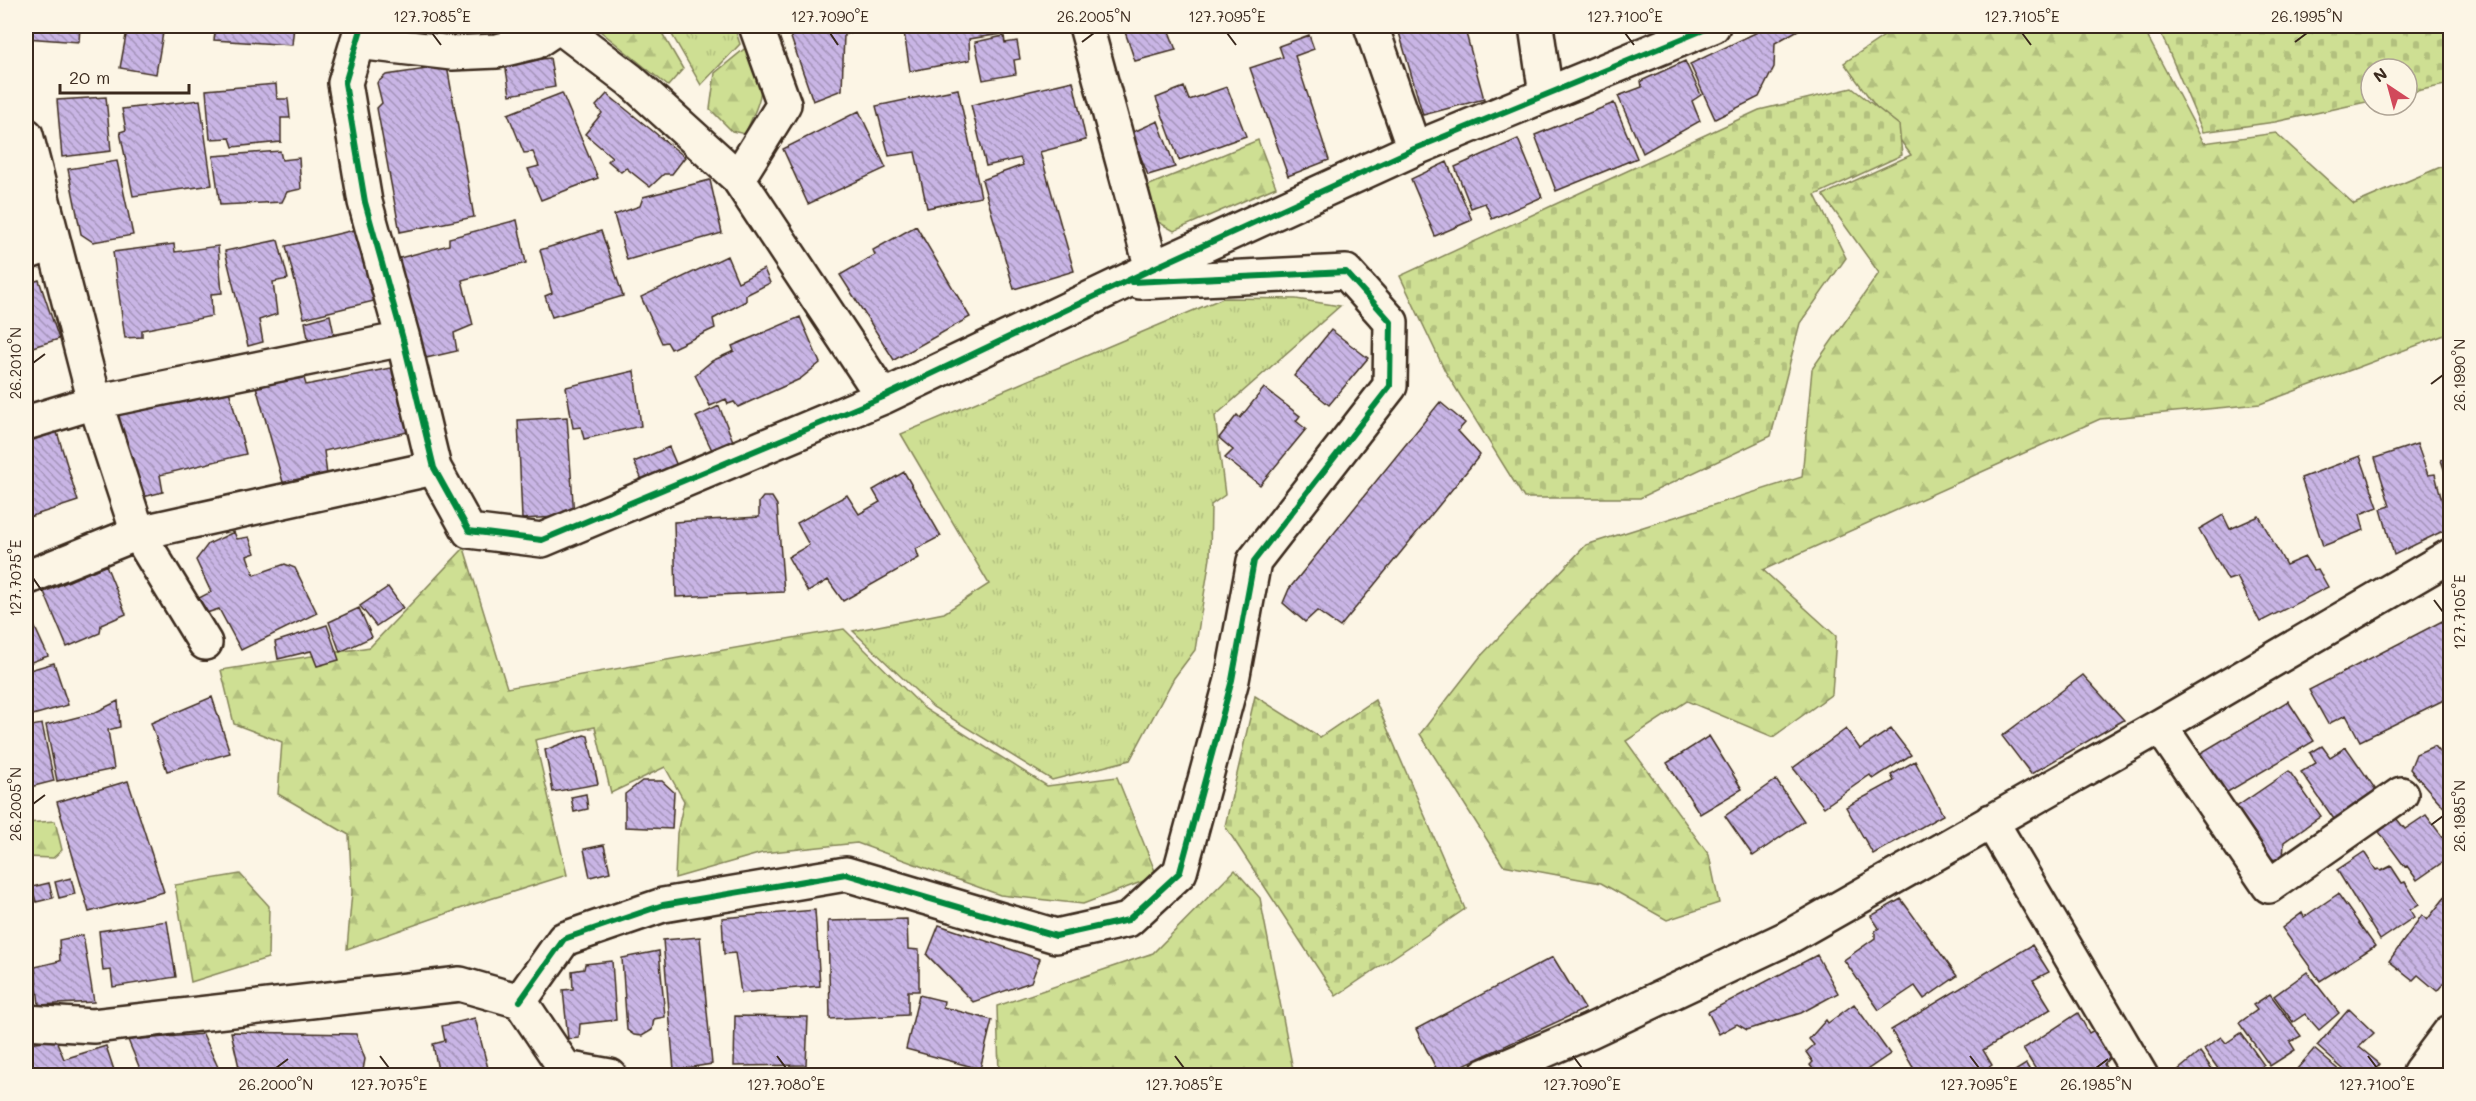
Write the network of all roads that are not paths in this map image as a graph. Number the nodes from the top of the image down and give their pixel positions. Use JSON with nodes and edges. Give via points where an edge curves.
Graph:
{"nodes":[{"id":1,"x":559,"y":26,"type":"edge"},
{"id":2,"x":756,"y":26,"type":"edge"},
{"id":3,"x":1086,"y":26,"type":"edge"},
{"id":4,"x":1371,"y":26,"type":"edge"},
{"id":5,"x":1536,"y":26,"type":"edge"},
{"id":6,"x":1713,"y":26,"type":"edge"},
{"id":7,"x":360,"y":34,"type":"edge"},
{"id":8,"x":1546,"y":95,"type":"junction"},
{"id":9,"x":26,"y":135,"type":"edge"},
{"id":10,"x":1414,"y":149,"type":"junction"},
{"id":11,"x":738,"y":178,"type":"junction"},
{"id":12,"x":40,"y":248,"type":"edge"},
{"id":13,"x":1139,"y":276,"type":"junction"},
{"id":14,"x":403,"y":339,"type":"junction"},
{"id":15,"x":883,"y":397,"type":"junction"},
{"id":16,"x":95,"y":402,"type":"junction"},
{"id":17,"x":26,"y":423,"type":"edge"},
{"id":18,"x":434,"y":468,"type":"junction"},
{"id":19,"x":138,"y":533,"type":"junction"},
{"id":20,"x":2451,"y":556,"type":"edge"},
{"id":21,"x":26,"y":578,"type":"edge"},
{"id":22,"x":205,"y":643,"type":"dead end"},
{"id":23,"x":2160,"y":726,"type":"junction"},
{"id":24,"x":2401,"y":794,"type":"dead end"},
{"id":25,"x":1990,"y":821,"type":"junction"},
{"id":26,"x":520,"y":1001,"type":"junction"},
{"id":27,"x":26,"y":1022,"type":"edge"},
{"id":28,"x":2451,"y":1032,"type":"edge"},
{"id":29,"x":2420,"y":1072,"type":"dead end"},
{"id":30,"x":610,"y":1076,"type":"edge"},
{"id":31,"x":1485,"y":1076,"type":"edge"},
{"id":32,"x":2141,"y":1076,"type":"edge"}],
"edges":[{"from":1,"to":7,"type":"street","via":[[535,42],[497,51],[452,53]]},
{"from":1,"to":11,"type":"street","via":[[630,80]]},
{"from":2,"to":11,"type":"street","via":[[784,104]]},
{"from":3,"to":13,"type":"street"},
{"from":4,"to":10,"type":"street"},
{"from":5,"to":8,"type":"street"},
{"from":6,"to":8,"type":"street"},
{"from":7,"to":14,"type":"street","via":[[345,83],[365,202]]},
{"from":8,"to":10,"type":"street"},
{"from":9,"to":12,"type":"street"},
{"from":10,"to":13,"type":"street"},
{"from":11,"to":15,"type":"street"},
{"from":12,"to":16,"type":"street"},
{"from":13,"to":15,"type":"street"},
{"from":13,"to":26,"type":"street","via":[[1346,272],[1391,322],[1390,386],[1254,561],[1232,681],[1180,872],[1128,920],[1056,936],[846,874],[663,906],[564,939]]},
{"from":14,"to":16,"type":"street"},
{"from":14,"to":18,"type":"street"},
{"from":15,"to":18,"type":"street","via":[[542,540],[469,531]]},
{"from":16,"to":17,"type":"street"},
{"from":16,"to":19,"type":"street"},
{"from":18,"to":19,"type":"street"},
{"from":19,"to":21,"type":"street"},
{"from":19,"to":22,"type":"street"},
{"from":20,"to":23,"type":"street"},
{"from":23,"to":24,"type":"street","via":[[2269,886]]},
{"from":23,"to":25,"type":"street"},
{"from":25,"to":31,"type":"street","via":[[1785,939]]},
{"from":25,"to":32,"type":"street"},
{"from":26,"to":27,"type":"street","via":[[460,984],[93,1026]]},
{"from":26,"to":30,"type":"street","via":[[565,1068]]},
{"from":28,"to":29,"type":"street"}]}
